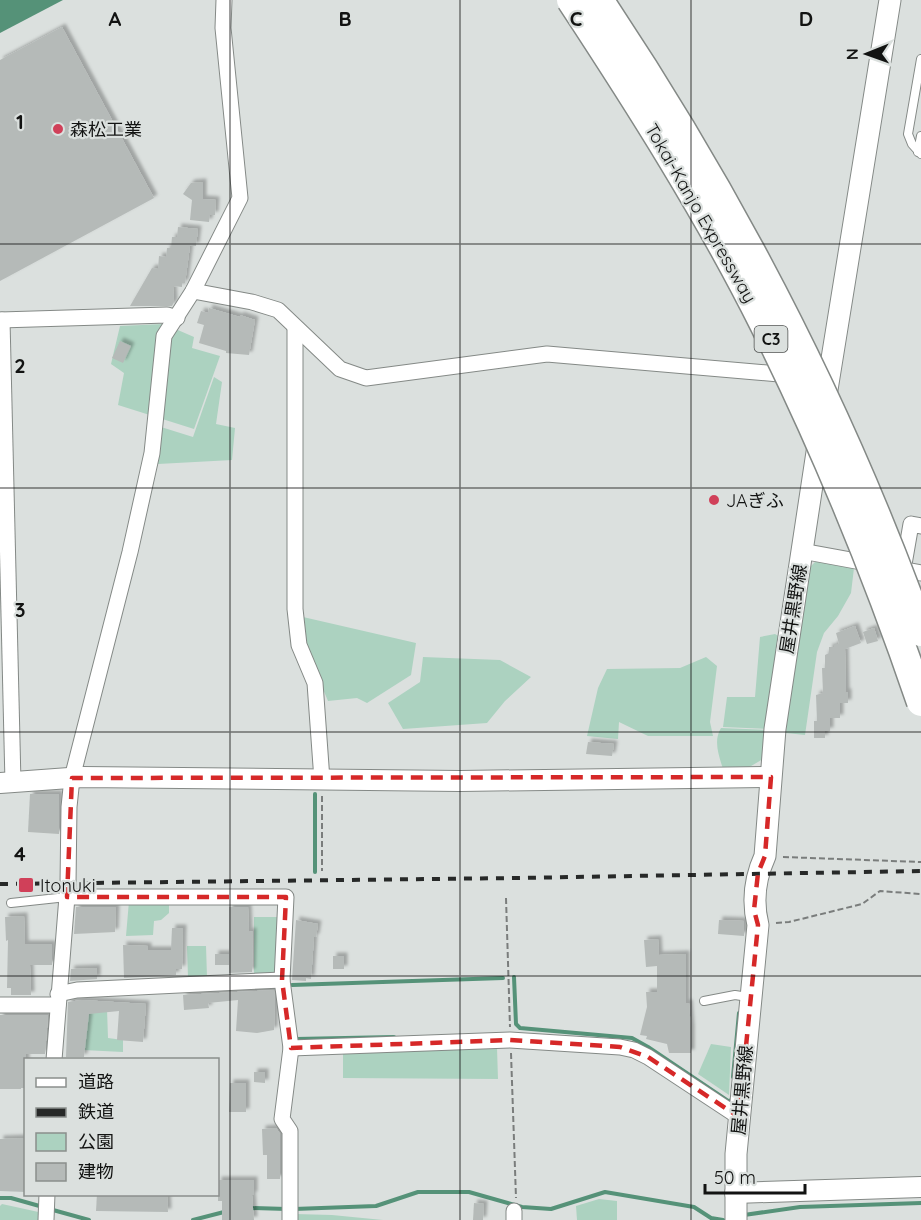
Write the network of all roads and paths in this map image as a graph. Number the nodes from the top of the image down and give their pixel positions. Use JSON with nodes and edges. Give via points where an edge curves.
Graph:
{"nodes":[{"id":1,"x":224,"y":0,"type":"edge"},
{"id":2,"x":571,"y":0,"type":"edge"},
{"id":3,"x":598,"y":0,"type":"edge"},
{"id":4,"x":890,"y":0,"type":"edge"},
{"id":5,"x":921,"y":59,"type":"edge"},
{"id":6,"x":921,"y":136,"type":"edge"},
{"id":7,"x":920,"y":153,"type":"edge"},
{"id":8,"x":193,"y":291,"type":"junction"},
{"id":9,"x":177,"y":318,"type":"junction"},
{"id":10,"x":1,"y":320,"type":"edge"},
{"id":11,"x":295,"y":327,"type":"junction"},
{"id":12,"x":829,"y":379,"type":"junction"},
{"id":13,"x":921,"y":526,"type":"edge"},
{"id":14,"x":802,"y":551,"type":"junction"},
{"id":15,"x":903,"y":570,"type":"junction"},
{"id":16,"x":921,"y":573,"type":"edge"},
{"id":17,"x":921,"y":632,"type":"edge"},
{"id":18,"x":921,"y":702,"type":"edge"},
{"id":19,"x":771,"y":777,"type":"junction"},
{"id":20,"x":72,"y":778,"type":"junction"},
{"id":21,"x":322,"y":780,"type":"junction"},
{"id":22,"x":6,"y":783,"type":"edge"},
{"id":23,"x":765,"y":856,"type":"junction"},
{"id":24,"x":921,"y":862,"type":"edge"},
{"id":25,"x":322,"y":872,"type":"dead end"},
{"id":26,"x":921,"y":894,"type":"edge"},
{"id":27,"x":67,"y":897,"type":"junction"},
{"id":28,"x":11,"y":903,"type":"dead end"},
{"id":29,"x":758,"y":925,"type":"junction"},
{"id":30,"x":282,"y":980,"type":"junction"},
{"id":31,"x":750,"y":997,"type":"junction"},
{"id":32,"x":58,"y":999,"type":"junction"},
{"id":33,"x":704,"y":1001,"type":"dead end"},
{"id":34,"x":0,"y":1005,"type":"edge"},
{"id":35,"x":291,"y":1048,"type":"junction"},
{"id":36,"x":54,"y":1058,"type":"edge"},
{"id":37,"x":739,"y":1117,"type":"junction"},
{"id":38,"x":921,"y":1187,"type":"edge"},
{"id":39,"x":735,"y":1193,"type":"junction"},
{"id":40,"x":47,"y":1196,"type":"edge"},
{"id":41,"x":290,"y":1214,"type":"edge"},
{"id":42,"x":46,"y":1220,"type":"edge"},
{"id":43,"x":736,"y":1220,"type":"edge"}],
"edges":[{"from":1,"to":8,"type":"street","via":[[223,28],[240,198]]},
{"from":2,"to":18,"type":"highway","name":"Tokai-Kanjo Expressway","number":"C3","bridge":true,"via":[[635,96],[763,323],[819,439],[865,549]]},
{"from":3,"to":17,"type":"highway","name":"Tokai-Kanjo Expressway","number":"C3","bridge":true,"via":[[697,155],[788,323],[833,415]]},
{"from":4,"to":12,"type":"main road","name":"屋井黒野線"},
{"from":5,"to":7,"type":"lane","via":[[908,134]]},
{"from":6,"to":7,"type":"lane"},
{"from":8,"to":9,"type":"street"},
{"from":8,"to":11,"type":"street","via":[[278,310]]},
{"from":9,"to":10,"type":"street","via":[[167,315]]},
{"from":9,"to":20,"type":"street","via":[[164,336],[152,453]]},
{"from":10,"to":22,"type":"street"},
{"from":11,"to":12,"type":"street","via":[[340,369],[366,378],[547,354]]},
{"from":11,"to":21,"type":"street","via":[[295,609],[299,645],[315,683]]},
{"from":12,"to":14,"type":"main road","name":"屋井黒野線"},
{"from":13,"to":15,"type":"street","via":[[911,524]]},
{"from":14,"to":15,"type":"street"},
{"from":14,"to":19,"type":"main road","name":"屋井黒野線"},
{"from":15,"to":16,"type":"street"},
{"from":19,"to":21,"type":"street"},
{"from":19,"to":23,"type":"main road","name":"屋井黒野線"},
{"from":20,"to":21,"type":"street"},
{"from":20,"to":22,"type":"street"},
{"from":20,"to":27,"type":"street"},
{"from":21,"to":25,"type":"path"},
{"from":23,"to":24,"type":"path"},
{"from":23,"to":29,"type":"main road","name":"屋井黒野線","via":[[758,873],[754,910]]},
{"from":26,"to":29,"type":"path","via":[[880,891],[862,904],[837,911]]},
{"from":27,"to":28,"type":"lane"},
{"from":27,"to":30,"type":"street","via":[[286,897]]},
{"from":27,"to":32,"type":"street"},
{"from":29,"to":31,"type":"main road","name":"屋井黒野線","via":[[751,952]]},
{"from":30,"to":32,"type":"street","via":[[78,990]]},
{"from":30,"to":35,"type":"street"},
{"from":31,"to":33,"type":"lane","via":[[735,995]]},
{"from":31,"to":37,"type":"main road","name":"屋井黒野線"},
{"from":32,"to":34,"type":"street"},
{"from":32,"to":36,"type":"street"},
{"from":35,"to":37,"type":"street","via":[[510,1040],[620,1047],[648,1057]]},
{"from":35,"to":41,"type":"street","via":[[282,1119],[290,1131]]},
{"from":37,"to":39,"type":"main road","name":"屋井黒野線"},
{"from":38,"to":39,"type":"street"},
{"from":39,"to":43,"type":"main road","name":"屋井黒野線"},
{"from":40,"to":42,"type":"street"}]}
